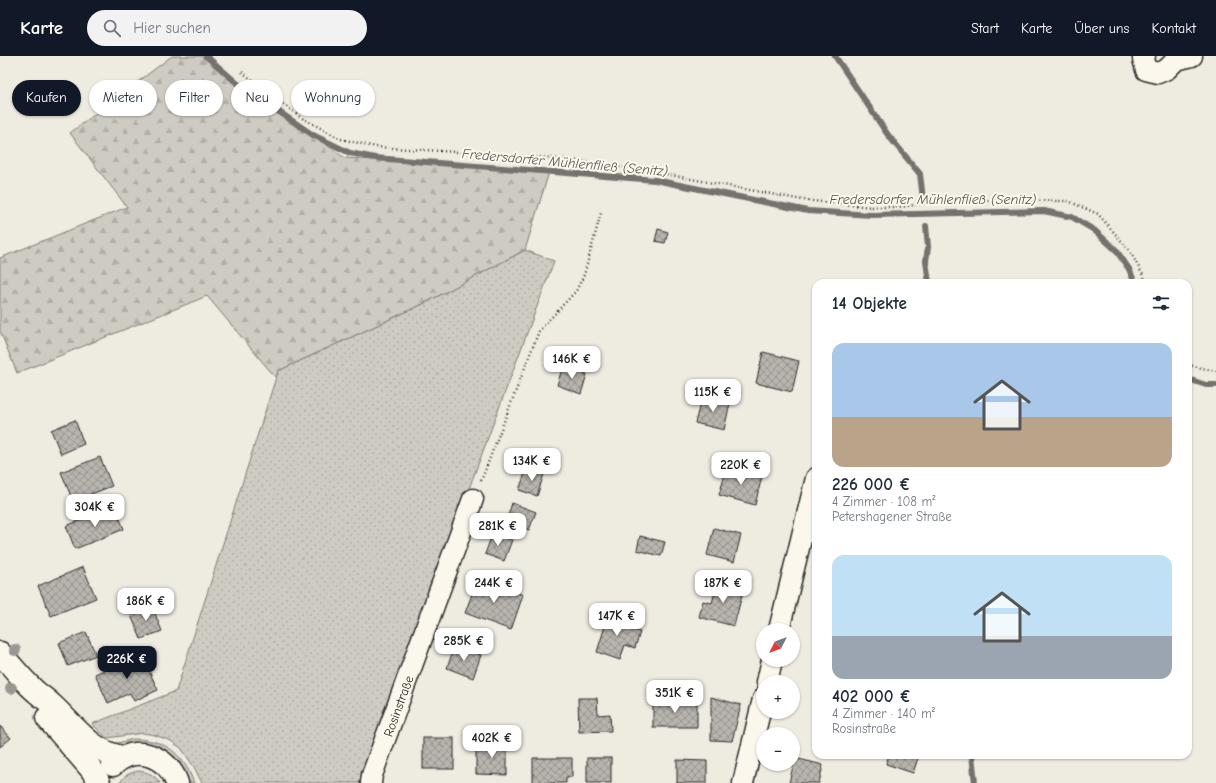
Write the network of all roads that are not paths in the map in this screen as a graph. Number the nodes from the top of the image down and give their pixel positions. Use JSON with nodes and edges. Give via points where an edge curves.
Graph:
{"nodes":[{"id":1,"x":1145,"y":56,"type":"edge"},
{"id":2,"x":1179,"y":57,"type":"edge"},
{"id":3,"x":812,"y":494,"type":"edge"},
{"id":4,"x":474,"y":499,"type":"road end"},
{"id":5,"x":781,"y":623,"type":"edge"},
{"id":6,"x":0,"y":653,"type":"edge"},
{"id":7,"x":32,"y":688,"type":"junction"},
{"id":8,"x":758,"y":719,"type":"edge"},
{"id":9,"x":124,"y":758,"type":"junction"},
{"id":10,"x":99,"y":783,"type":"edge"},
{"id":11,"x":103,"y":783,"type":"edge"},
{"id":12,"x":177,"y":783,"type":"edge"},
{"id":13,"x":371,"y":783,"type":"edge"},
{"id":14,"x":743,"y":783,"type":"edge"}],
"edges":[{"from":1,"to":2,"type":"street","via":[[1143,59],[1146,70],[1158,73],[1167,69]]},
{"from":3,"to":5,"type":"street"},
{"from":4,"to":13,"type":"street","name":"Rosinstraße"},
{"from":6,"to":7,"type":"street"},
{"from":7,"to":9,"type":"street","via":[[97,748]]},
{"from":7,"to":10,"type":"street","via":[[39,707],[92,770]]},
{"from":8,"to":14,"type":"street"},
{"from":9,"to":11,"type":"street","via":[[108,770]]},
{"from":9,"to":12,"type":"street","via":[[137,754],[159,759],[168,766]]}]}
